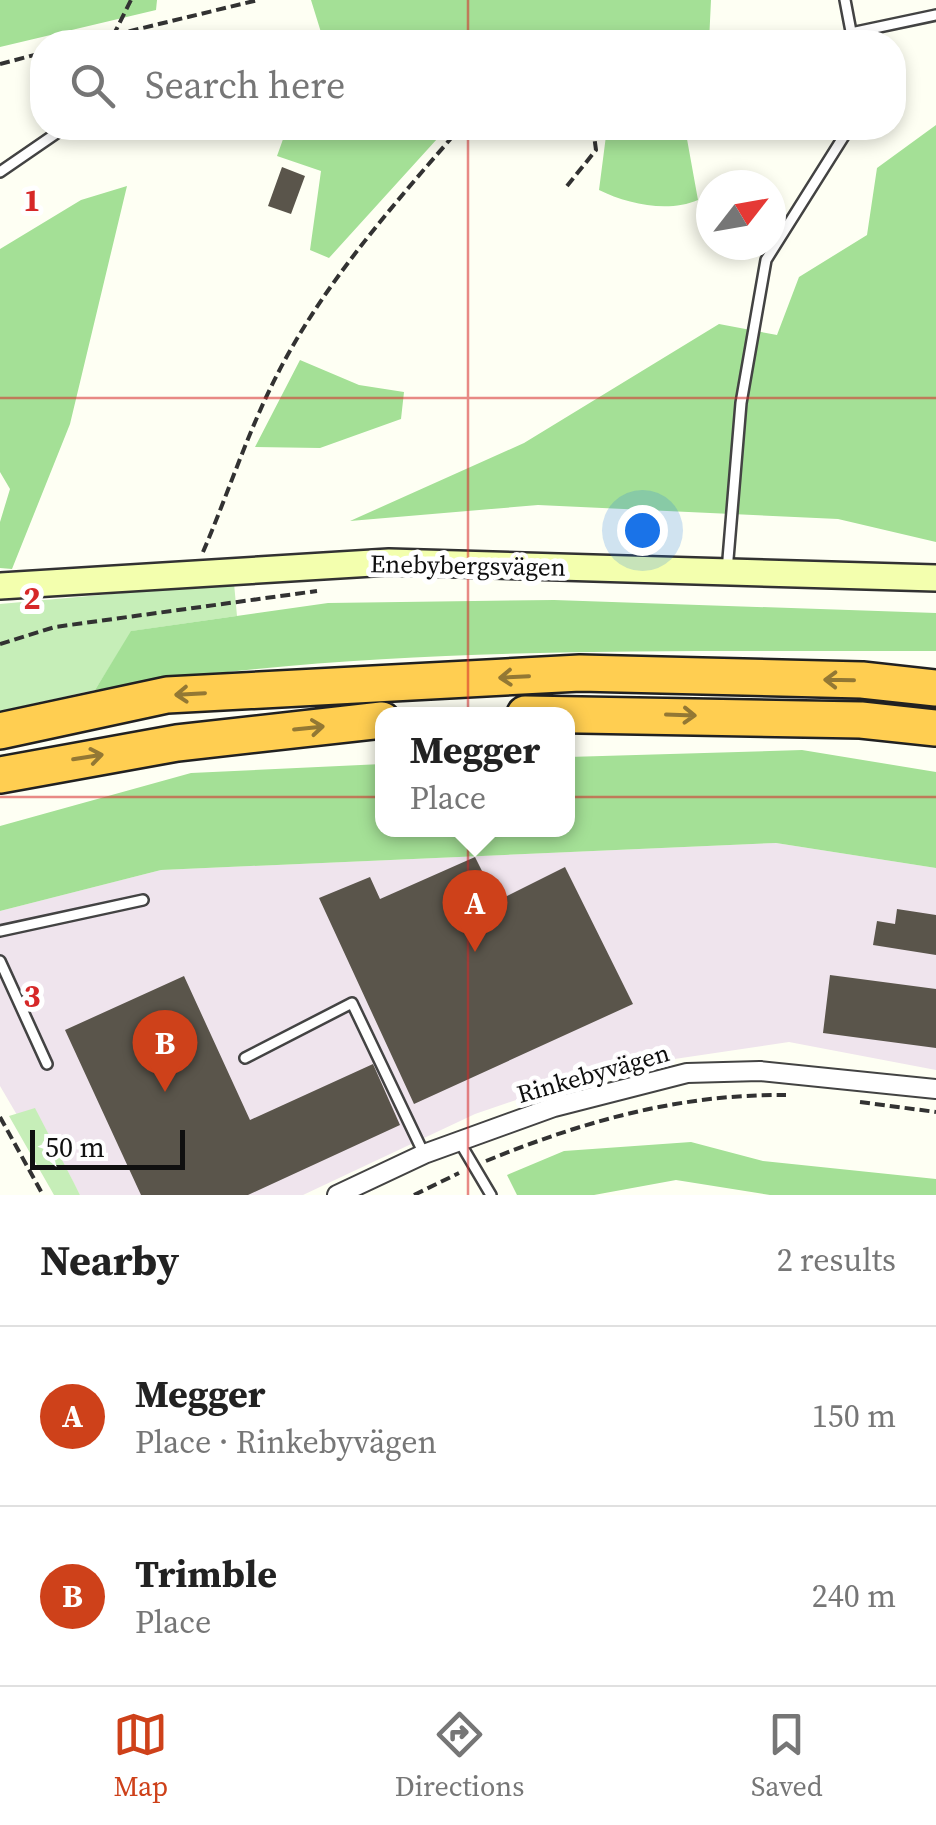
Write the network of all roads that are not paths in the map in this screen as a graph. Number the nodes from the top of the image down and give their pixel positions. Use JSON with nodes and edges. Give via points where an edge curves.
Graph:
{"nodes":[{"id":1,"x":845,"y":0,"type":"edge"},
{"id":2,"x":936,"y":15,"type":"edge"},
{"id":3,"x":851,"y":30,"type":"edge"},
{"id":4,"x":881,"y":30,"type":"edge"},
{"id":5,"x":47,"y":140,"type":"edge"},
{"id":6,"x":841,"y":140,"type":"edge"},
{"id":7,"x":0,"y":172,"type":"edge"},
{"id":8,"x":726,"y":574,"type":"junction"},
{"id":9,"x":936,"y":578,"type":"edge"},
{"id":10,"x":0,"y":586,"type":"edge"},
{"id":11,"x":936,"y":688,"type":"edge"},
{"id":12,"x":575,"y":715,"type":"edge"},
{"id":13,"x":375,"y":721,"type":"edge"},
{"id":14,"x":936,"y":728,"type":"edge"},
{"id":15,"x":0,"y":732,"type":"edge"},
{"id":16,"x":0,"y":775,"type":"edge"},
{"id":17,"x":142,"y":900,"type":"dead end"},
{"id":18,"x":0,"y":931,"type":"edge"},
{"id":19,"x":0,"y":961,"type":"edge"},
{"id":20,"x":245,"y":1058,"type":"dead end"},
{"id":21,"x":47,"y":1064,"type":"dead end"},
{"id":22,"x":936,"y":1089,"type":"edge"},
{"id":23,"x":459,"y":1141,"type":"junction"},
{"id":24,"x":424,"y":1154,"type":"junction"},
{"id":25,"x":337,"y":1195,"type":"edge"},
{"id":26,"x":491,"y":1195,"type":"edge"}],
"edges":[{"from":1,"to":3,"type":"lane"},
{"from":2,"to":4,"type":"lane"},
{"from":5,"to":7,"type":"lane"},
{"from":6,"to":8,"type":"lane","via":[[766,260],[741,403]]},
{"from":8,"to":9,"type":"main road","name":"Enebybergsvägen"},
{"from":8,"to":10,"type":"main road","name":"Enebybergsvägen","via":[[389,562]]},
{"from":11,"to":15,"type":"highway","one_way":true,"via":[[580,673],[167,696]]},
{"from":12,"to":14,"type":"highway","one_way":true,"via":[[861,720]]},
{"from":16,"to":13,"type":"highway","one_way":true,"via":[[177,743]]},
{"from":17,"to":18,"type":"lane"},
{"from":19,"to":21,"type":"lane"},
{"from":20,"to":24,"type":"lane","via":[[352,1003]]},
{"from":22,"to":23,"type":"street","name":"Rinkebyvägen","via":[[760,1071],[687,1073],[554,1107]]},
{"from":23,"to":24,"type":"street","name":"Rinkebyvägen"},
{"from":23,"to":26,"type":"lane"},
{"from":24,"to":25,"type":"street","name":"Rinkebyvägen"}]}
